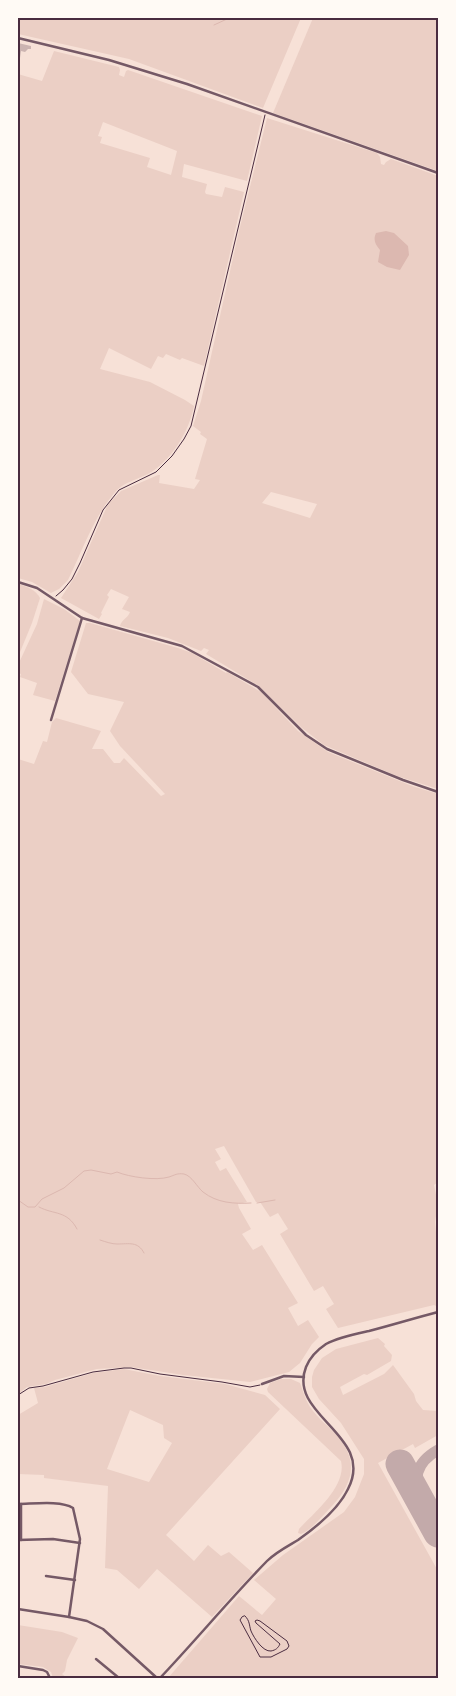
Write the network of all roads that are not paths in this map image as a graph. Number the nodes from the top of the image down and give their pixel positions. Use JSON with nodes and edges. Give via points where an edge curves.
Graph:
{"nodes":[{"id":1,"x":18,"y":38,"type":"edge"},
{"id":2,"x":438,"y":173,"type":"edge"},
{"id":3,"x":18,"y":582,"type":"edge"},
{"id":4,"x":82,"y":618,"type":"junction"},
{"id":5,"x":51,"y":720,"type":"dead end"},
{"id":6,"x":438,"y":792,"type":"edge"},
{"id":7,"x":438,"y":1312,"type":"edge"},
{"id":8,"x":304,"y":1377,"type":"junction"},
{"id":9,"x":262,"y":1384,"type":"road end"},
{"id":10,"x":19,"y":1504,"type":"edge"},
{"id":11,"x":19,"y":1540,"type":"edge"},
{"id":12,"x":80,"y":1543,"type":"junction"},
{"id":13,"x":46,"y":1576,"type":"dead end"},
{"id":14,"x":75,"y":1580,"type":"junction"},
{"id":15,"x":18,"y":1609,"type":"edge"},
{"id":16,"x":69,"y":1617,"type":"junction"},
{"id":17,"x":96,"y":1659,"type":"dead end"},
{"id":18,"x":18,"y":1666,"type":"edge"},
{"id":19,"x":50,"y":1678,"type":"edge"},
{"id":20,"x":119,"y":1678,"type":"edge"},
{"id":21,"x":158,"y":1678,"type":"edge"}],
"edges":[{"from":1,"to":2,"type":"street","via":[[109,60],[187,84]]},
{"from":3,"to":4,"type":"street","via":[[37,588]]},
{"from":4,"to":5,"type":"street"},
{"from":4,"to":6,"type":"street","via":[[182,646],[258,687],[306,734],[327,749]]},
{"from":7,"to":8,"type":"street","via":[[327,1344],[310,1359]]},
{"from":8,"to":9,"type":"street","via":[[284,1376]]},
{"from":8,"to":21,"type":"street","via":[[305,1393],[310,1402],[352,1454],[354,1472],[348,1489],[315,1527],[268,1560]]},
{"from":10,"to":11,"type":"street"},
{"from":10,"to":12,"type":"street","via":[[71,1507]]},
{"from":11,"to":12,"type":"street","via":[[53,1539]]},
{"from":12,"to":14,"type":"street"},
{"from":13,"to":14,"type":"street"},
{"from":14,"to":16,"type":"street"},
{"from":15,"to":16,"type":"street"},
{"from":16,"to":21,"type":"street","via":[[103,1629]]},
{"from":17,"to":20,"type":"street"},
{"from":18,"to":19,"type":"street","via":[[43,1670]]}]}
